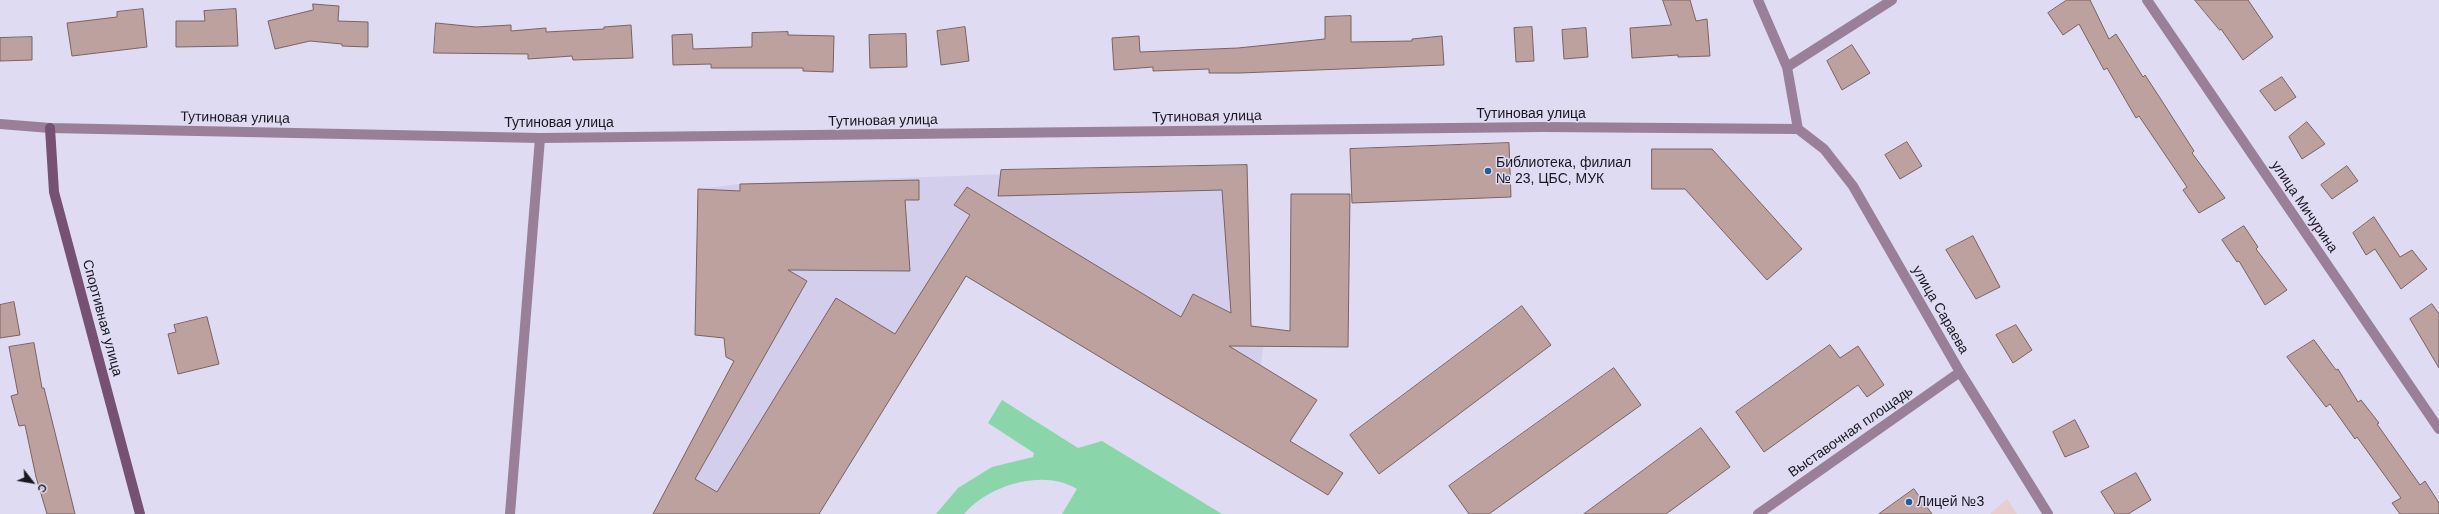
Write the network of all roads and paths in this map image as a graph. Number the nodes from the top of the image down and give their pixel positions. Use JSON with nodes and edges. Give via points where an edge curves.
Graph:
{"nodes":[{"id":1,"x":1758,"y":0,"type":"edge"},
{"id":2,"x":1892,"y":0,"type":"edge"},
{"id":3,"x":2146,"y":0,"type":"edge"},
{"id":4,"x":1787,"y":67,"type":"junction"},
{"id":5,"x":0,"y":124,"type":"edge"},
{"id":6,"x":50,"y":128,"type":"junction"},
{"id":7,"x":1798,"y":129,"type":"junction"},
{"id":8,"x":540,"y":138,"type":"junction"},
{"id":9,"x":1960,"y":372,"type":"junction"},
{"id":10,"x":2439,"y":429,"type":"edge"},
{"id":11,"x":140,"y":514,"type":"edge"},
{"id":12,"x":510,"y":514,"type":"edge"},
{"id":13,"x":1758,"y":514,"type":"edge"},
{"id":14,"x":2048,"y":514,"type":"edge"}],
"edges":[{"from":1,"to":4,"type":"street"},
{"from":2,"to":4,"type":"street"},
{"from":3,"to":10,"type":"street","name":"улица Мичурина"},
{"from":4,"to":7,"type":"street"},
{"from":5,"to":6,"type":"street","name":"Тутиновая улица"},
{"from":6,"to":8,"type":"street","name":"Тутиновая улица"},
{"from":6,"to":11,"type":"street","name":"Спортивная улица","via":[[54,192]]},
{"from":7,"to":8,"type":"street","name":"Тутиновая улица","via":[[1535,127]]},
{"from":7,"to":9,"type":"street","name":"улица Сараева","via":[[1824,148],[1853,186]]},
{"from":8,"to":12,"type":"street"},
{"from":9,"to":13,"type":"street","name":"Выставочная площадь"},
{"from":9,"to":14,"type":"street","name":"улица Сараева"}]}
